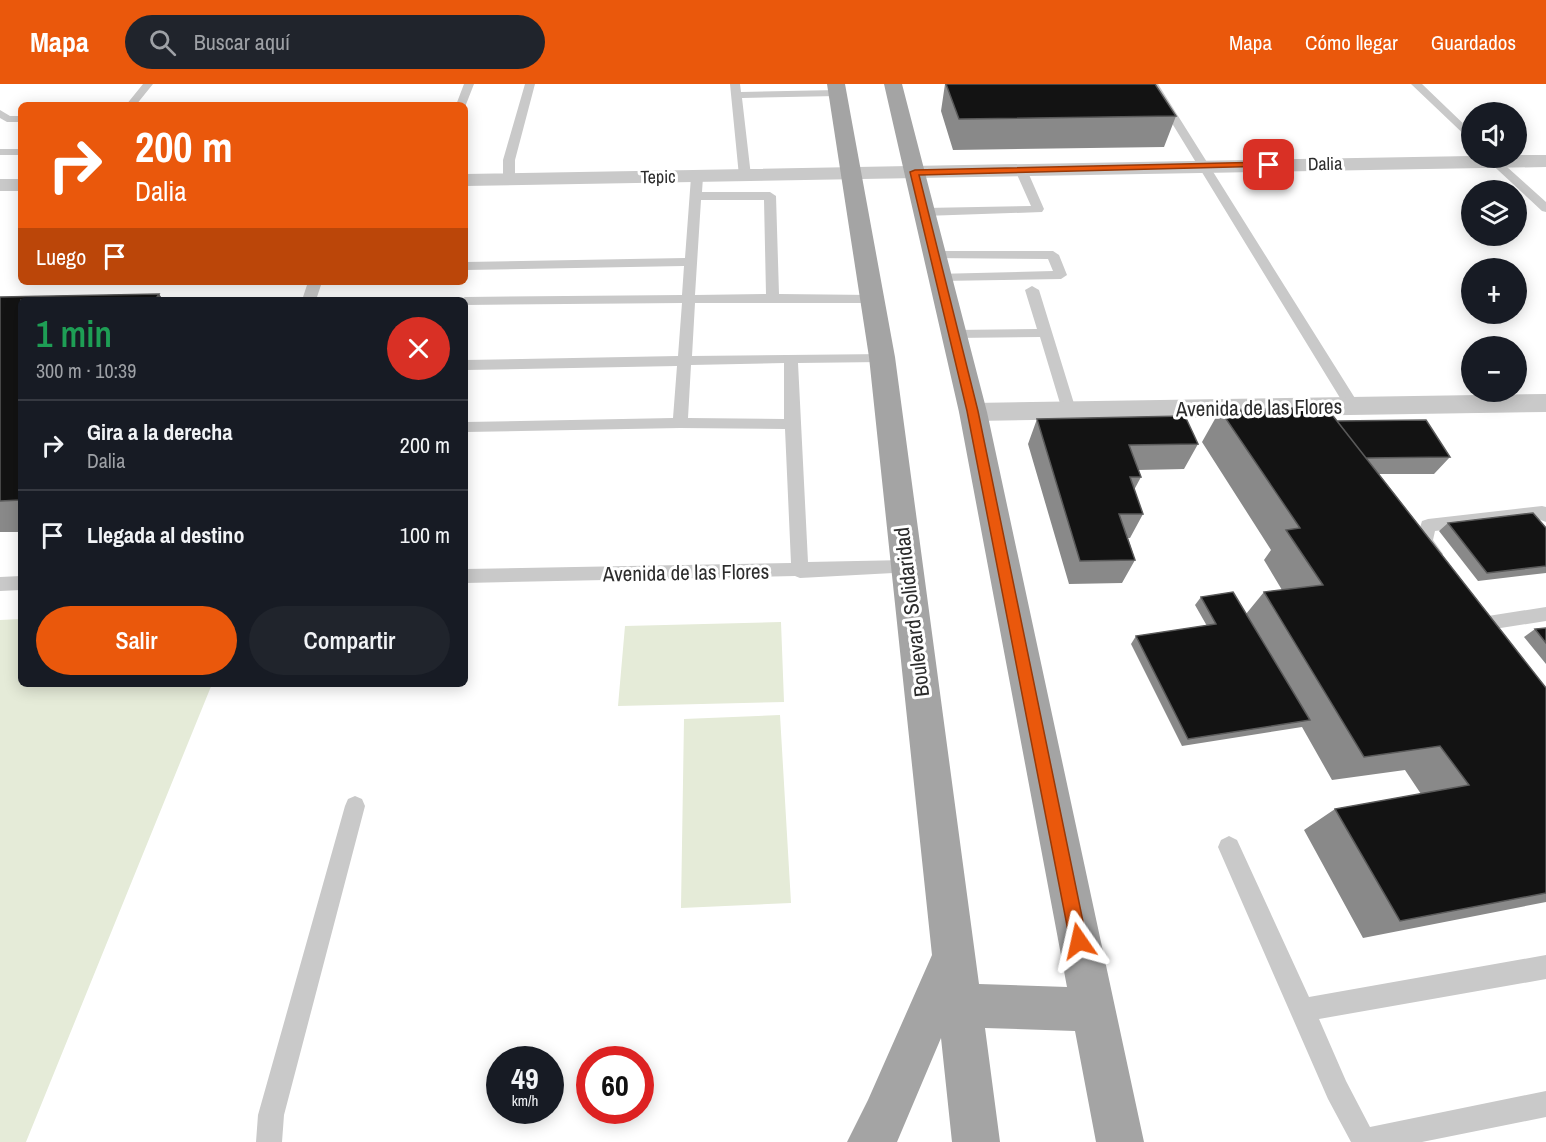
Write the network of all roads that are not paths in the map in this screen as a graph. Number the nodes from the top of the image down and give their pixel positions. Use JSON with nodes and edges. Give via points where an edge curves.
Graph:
{"nodes":[{"id":1,"x":148,"y":84,"type":"edge"},
{"id":2,"x":469,"y":84,"type":"edge"},
{"id":3,"x":530,"y":84,"type":"edge"},
{"id":4,"x":894,"y":84,"type":"edge"},
{"id":5,"x":1153,"y":84,"type":"edge"},
{"id":6,"x":1416,"y":84,"type":"edge"},
{"id":7,"x":837,"y":88,"type":"edge"},
{"id":8,"x":735,"y":89,"type":"edge"},
{"id":9,"x":133,"y":102,"type":"edge"},
{"id":10,"x":462,"y":102,"type":"edge"},
{"id":11,"x":0,"y":113,"type":"edge"},
{"id":12,"x":18,"y":119,"type":"edge"},
{"id":13,"x":1461,"y":128,"type":"edge"},
{"id":14,"x":0,"y":152,"type":"edge"},
{"id":15,"x":18,"y":152,"type":"edge"},
{"id":16,"x":1461,"y":160,"type":"edge"},
{"id":17,"x":1527,"y":160,"type":"edge"},
{"id":18,"x":1546,"y":160,"type":"edge"},
{"id":19,"x":1202,"y":166,"type":"junction"},
{"id":20,"x":1503,"y":168,"type":"edge"},
{"id":21,"x":1021,"y":170,"type":"junction"},
{"id":22,"x":915,"y":172,"type":"junction"},
{"id":23,"x":852,"y":174,"type":"junction"},
{"id":24,"x":745,"y":176,"type":"junction"},
{"id":25,"x":509,"y":179,"type":"junction"},
{"id":26,"x":468,"y":180,"type":"edge"},
{"id":27,"x":0,"y":185,"type":"edge"},
{"id":28,"x":18,"y":185,"type":"edge"},
{"id":29,"x":696,"y":186,"type":"junction"},
{"id":30,"x":1546,"y":208,"type":"edge"},
{"id":31,"x":924,"y":212,"type":"junction"},
{"id":32,"x":692,"y":262,"type":"junction"},
{"id":33,"x":468,"y":266,"type":"edge"},
{"id":34,"x":937,"y":266,"type":"junction"},
{"id":35,"x":1032,"y":290,"type":"dead end"},
{"id":36,"x":773,"y":298,"type":"junction"},
{"id":37,"x":689,"y":299,"type":"junction"},
{"id":38,"x":872,"y":299,"type":"junction"},
{"id":39,"x":468,"y":301,"type":"edge"},
{"id":40,"x":1044,"y":333,"type":"junction"},
{"id":41,"x":954,"y":334,"type":"junction"},
{"id":42,"x":882,"y":357,"type":"junction"},
{"id":43,"x":791,"y":359,"type":"junction"},
{"id":44,"x":686,"y":361,"type":"junction"},
{"id":45,"x":468,"y":365,"type":"edge"},
{"id":46,"x":1546,"y":403,"type":"edge"},
{"id":47,"x":1353,"y":407,"type":"junction"},
{"id":48,"x":1069,"y":410,"type":"junction"},
{"id":49,"x":973,"y":411,"type":"junction"},
{"id":50,"x":680,"y":423,"type":"junction"},
{"id":51,"x":792,"y":424,"type":"junction"},
{"id":52,"x":468,"y":427,"type":"edge"},
{"id":53,"x":1546,"y":516,"type":"edge"},
{"id":54,"x":906,"y":567,"type":"junction"},
{"id":55,"x":1445,"y":569,"type":"edge"},
{"id":56,"x":800,"y":571,"type":"junction"},
{"id":57,"x":468,"y":576,"type":"edge"},
{"id":58,"x":18,"y":583,"type":"edge"},
{"id":59,"x":0,"y":584,"type":"edge"},
{"id":60,"x":1474,"y":605,"type":"edge"},
{"id":61,"x":1546,"y":614,"type":"edge"},
{"id":62,"x":1488,"y":623,"type":"junction"},
{"id":63,"x":1503,"y":642,"type":"edge"},
{"id":64,"x":355,"y":806,"type":"dead end"},
{"id":65,"x":1229,"y":847,"type":"dead end"},
{"id":66,"x":954,"y":956,"type":"junction"},
{"id":67,"x":1546,"y":968,"type":"edge"},
{"id":68,"x":958,"y":1005,"type":"junction"},
{"id":69,"x":1093,"y":1010,"type":"junction"},
{"id":70,"x":1303,"y":1010,"type":"junction"},
{"id":71,"x":1546,"y":1104,"type":"edge"},
{"id":72,"x":1127,"y":1134,"type":"edge"},
{"id":73,"x":269,"y":1142,"type":"edge"},
{"id":74,"x":871,"y":1142,"type":"edge"},
{"id":75,"x":976,"y":1142,"type":"edge"}],
"edges":[{"from":1,"to":9,"type":"lane"},
{"from":2,"to":10,"type":"lane"},
{"from":3,"to":25,"type":"lane","via":[[509,160]]},
{"from":4,"to":22,"type":"main road"},
{"from":5,"to":19,"type":"lane"},
{"from":6,"to":13,"type":"lane"},
{"from":7,"to":8,"type":"lane"},
{"from":7,"to":23,"type":"main road","name":"Boulevard Solidaridad"},
{"from":8,"to":24,"type":"lane"},
{"from":11,"to":12,"type":"lane","via":[[7,119]]},
{"from":14,"to":15,"type":"lane"},
{"from":16,"to":19,"type":"street","name":"Dalia"},
{"from":17,"to":18,"type":"street","name":"Dalia"},
{"from":19,"to":21,"type":"street","name":"Dalia"},
{"from":19,"to":47,"type":"lane"},
{"from":20,"to":30,"type":"lane"},
{"from":21,"to":22,"type":"street","name":"Dalia"},
{"from":21,"to":31,"type":"lane","via":[[1038,209]]},
{"from":22,"to":23,"type":"street","name":"Dalia"},
{"from":22,"to":31,"type":"main road"},
{"from":23,"to":24,"type":"street","name":"Tepic"},
{"from":23,"to":38,"type":"main road","name":"Boulevard Solidaridad"},
{"from":24,"to":29,"type":"street","name":"Tepic"},
{"from":25,"to":26,"type":"street","name":"Tepic"},
{"from":25,"to":29,"type":"street","name":"Tepic"},
{"from":27,"to":28,"type":"street"},
{"from":29,"to":32,"type":"lane"},
{"from":29,"to":36,"type":"lane","via":[[770,196]]},
{"from":31,"to":34,"type":"main road"},
{"from":32,"to":33,"type":"lane"},
{"from":32,"to":37,"type":"lane"},
{"from":34,"to":34,"type":"lane","via":[[1061,275],[1053,255]]},
{"from":34,"to":41,"type":"main road"},
{"from":35,"to":40,"type":"lane"},
{"from":36,"to":37,"type":"lane"},
{"from":36,"to":38,"type":"lane"},
{"from":37,"to":39,"type":"lane"},
{"from":37,"to":44,"type":"lane"},
{"from":38,"to":42,"type":"main road","name":"Boulevard Solidaridad"},
{"from":40,"to":41,"type":"lane"},
{"from":40,"to":48,"type":"lane"},
{"from":41,"to":49,"type":"main road"},
{"from":42,"to":43,"type":"lane"},
{"from":42,"to":54,"type":"main road","name":"Boulevard Solidaridad"},
{"from":43,"to":44,"type":"lane"},
{"from":43,"to":51,"type":"lane"},
{"from":44,"to":45,"type":"lane"},
{"from":44,"to":50,"type":"lane"},
{"from":46,"to":47,"type":"street","name":"Avenida de las Flores"},
{"from":47,"to":48,"type":"street","name":"Avenida de las Flores"},
{"from":48,"to":49,"type":"street","name":"Avenida de las Flores"},
{"from":49,"to":69,"type":"main road"},
{"from":50,"to":51,"type":"lane"},
{"from":50,"to":52,"type":"lane"},
{"from":51,"to":56,"type":"lane"},
{"from":53,"to":55,"type":"lane","via":[[1542,512],[1428,525],[1424,541]]},
{"from":54,"to":56,"type":"lane","name":"Avenida de las Flores"},
{"from":54,"to":66,"type":"main road","name":"Boulevard Solidaridad"},
{"from":56,"to":57,"type":"lane","name":"Avenida de las Flores"},
{"from":58,"to":59,"type":"lane"},
{"from":60,"to":62,"type":"lane"},
{"from":61,"to":62,"type":"lane"},
{"from":62,"to":63,"type":"lane"},
{"from":64,"to":73,"type":"lane","via":[[271,1115]]},
{"from":65,"to":70,"type":"lane"},
{"from":66,"to":68,"type":"main road","name":"Boulevard Solidaridad"},
{"from":66,"to":74,"type":"main road","via":[[885,1118]]},
{"from":67,"to":70,"type":"lane"},
{"from":68,"to":69,"type":"main road"},
{"from":68,"to":75,"type":"main road","name":"Boulevard Solidaridad"},
{"from":69,"to":72,"type":"main road"},
{"from":70,"to":71,"type":"lane","via":[[1364,1141]]}]}
